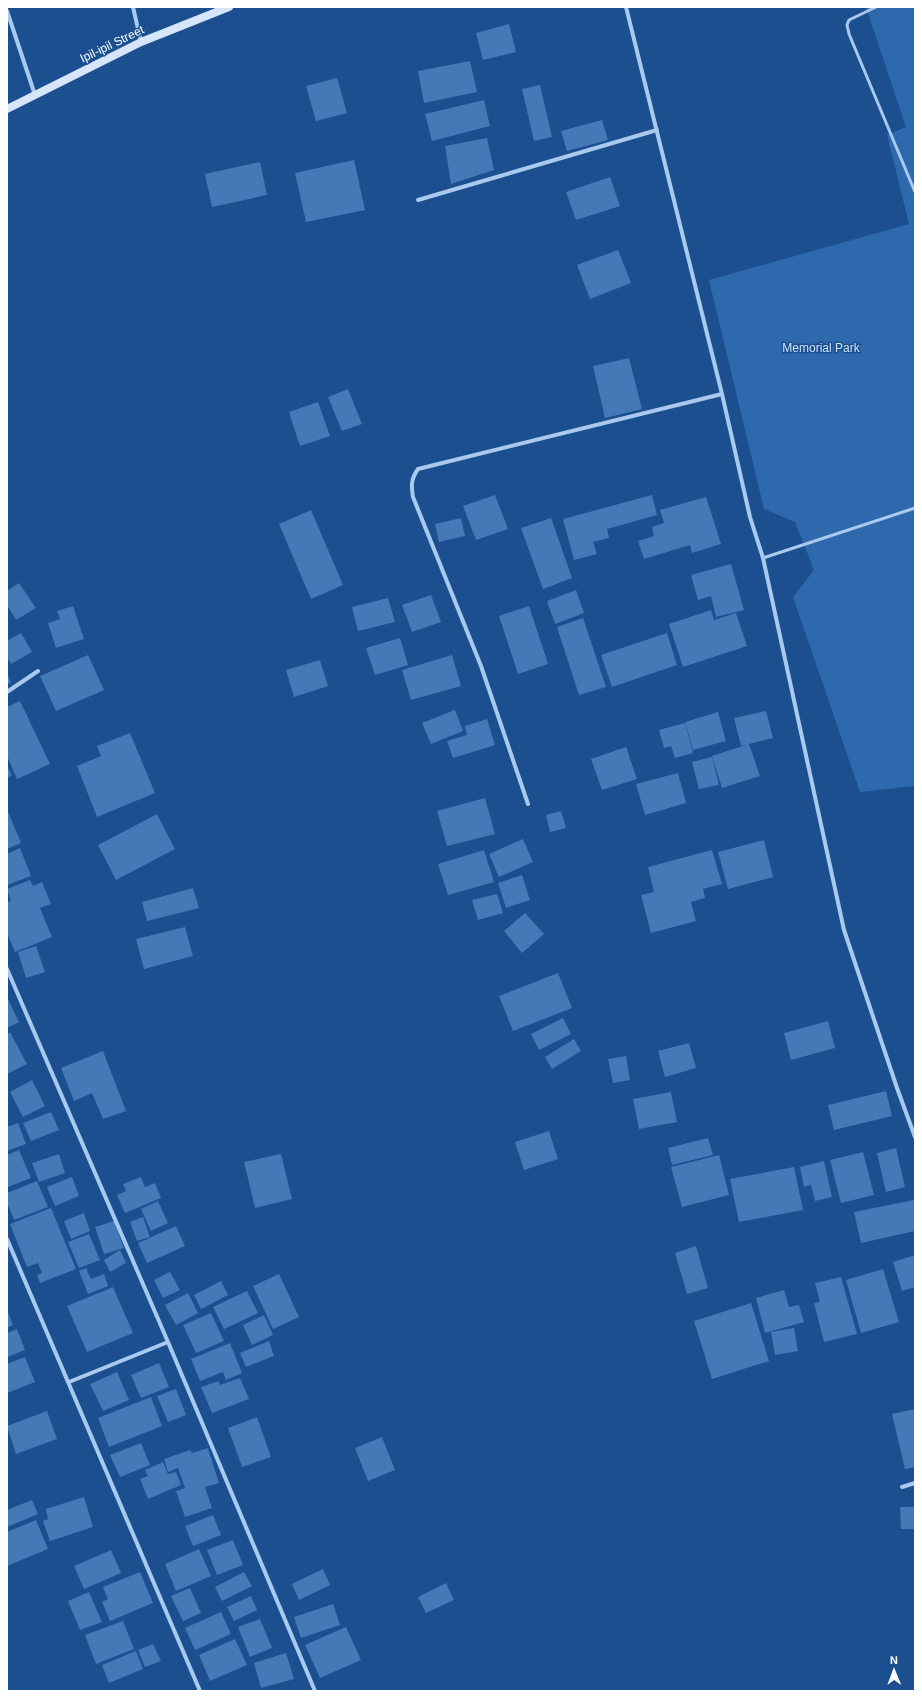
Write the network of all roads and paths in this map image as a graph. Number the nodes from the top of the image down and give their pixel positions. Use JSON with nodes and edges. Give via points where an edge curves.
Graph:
{"nodes":[{"id":1,"x":133,"y":7,"type":"edge"},
{"id":2,"x":229,"y":7,"type":"edge"},
{"id":3,"x":626,"y":7,"type":"edge"},
{"id":4,"x":876,"y":7,"type":"edge"},
{"id":5,"x":7,"y":11,"type":"edge"},
{"id":6,"x":141,"y":42,"type":"junction"},
{"id":7,"x":35,"y":95,"type":"junction"},
{"id":8,"x":7,"y":109,"type":"edge"},
{"id":9,"x":657,"y":130,"type":"junction"},
{"id":10,"x":915,"y":192,"type":"edge"},
{"id":11,"x":418,"y":200,"type":"dead end"},
{"id":12,"x":722,"y":394,"type":"junction"},
{"id":13,"x":915,"y":508,"type":"edge"},
{"id":14,"x":763,"y":558,"type":"junction"},
{"id":15,"x":38,"y":671,"type":"dead end"},
{"id":16,"x":7,"y":692,"type":"edge"},
{"id":17,"x":528,"y":804,"type":"dead end"},
{"id":18,"x":7,"y":969,"type":"edge"},
{"id":19,"x":915,"y":1137,"type":"edge"},
{"id":20,"x":7,"y":1239,"type":"edge"},
{"id":21,"x":168,"y":1342,"type":"junction"},
{"id":22,"x":69,"y":1382,"type":"junction"},
{"id":23,"x":915,"y":1483,"type":"edge"},
{"id":24,"x":902,"y":1487,"type":"dead end"},
{"id":25,"x":200,"y":1691,"type":"edge"},
{"id":26,"x":315,"y":1691,"type":"edge"}],
"edges":[{"from":1,"to":6,"type":"street"},
{"from":2,"to":6,"type":"main road","name":"Ipil-ipil Street"},
{"from":3,"to":9,"type":"street"},
{"from":4,"to":10,"type":"lane","via":[[849,20],[847,25]]},
{"from":5,"to":7,"type":"street"},
{"from":6,"to":7,"type":"main road","name":"Ipil-ipil Street"},
{"from":7,"to":8,"type":"main road","name":"Ipil-ipil Street"},
{"from":9,"to":11,"type":"street"},
{"from":9,"to":12,"type":"street"},
{"from":12,"to":14,"type":"street","via":[[750,517]]},
{"from":12,"to":17,"type":"street","via":[[418,469],[412,477],[413,497],[481,666]]},
{"from":13,"to":14,"type":"lane"},
{"from":14,"to":19,"type":"street","via":[[844,930]]},
{"from":15,"to":16,"type":"street"},
{"from":18,"to":21,"type":"street"},
{"from":20,"to":22,"type":"street"},
{"from":21,"to":22,"type":"street"},
{"from":21,"to":26,"type":"street"},
{"from":22,"to":25,"type":"street"},
{"from":23,"to":24,"type":"street"}]}
